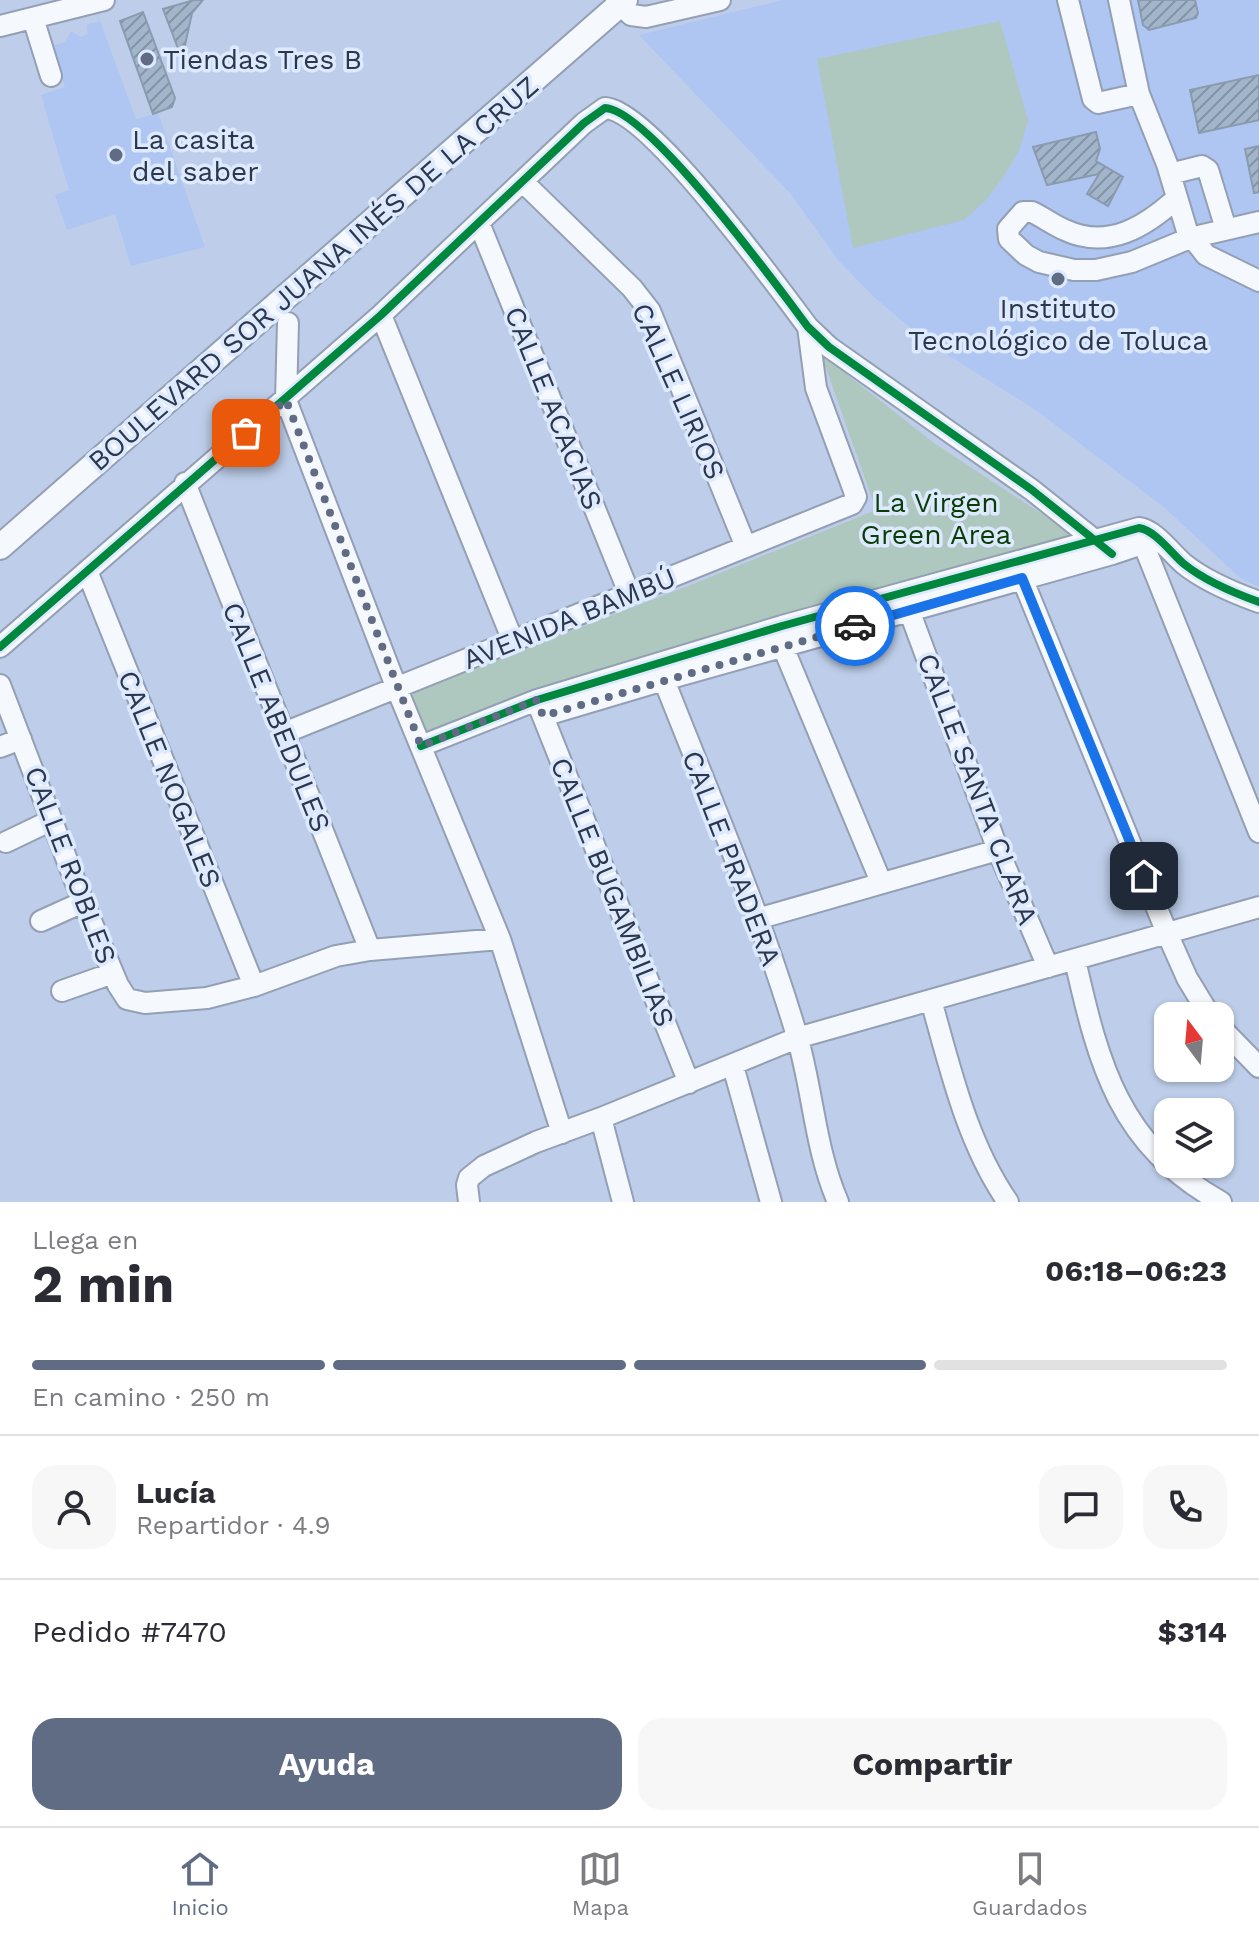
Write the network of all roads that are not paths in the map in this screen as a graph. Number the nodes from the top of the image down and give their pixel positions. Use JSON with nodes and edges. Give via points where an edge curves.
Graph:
{"nodes":[{"id":1,"x":104,"y":0,"type":"edge"},
{"id":2,"x":720,"y":0,"type":"edge"},
{"id":3,"x":1068,"y":0,"type":"edge"},
{"id":4,"x":1119,"y":0,"type":"edge"},
{"id":5,"x":616,"y":1,"type":"edge"},
{"id":6,"x":33,"y":18,"type":"junction"},
{"id":7,"x":0,"y":26,"type":"edge"},
{"id":8,"x":51,"y":76,"type":"dead end"},
{"id":9,"x":1139,"y":94,"type":"junction"},
{"id":10,"x":1170,"y":174,"type":"junction"},
{"id":11,"x":523,"y":182,"type":"junction"},
{"id":12,"x":1177,"y":198,"type":"junction"},
{"id":13,"x":1259,"y":222,"type":"edge"},
{"id":14,"x":479,"y":223,"type":"junction"},
{"id":15,"x":1226,"y":229,"type":"junction"},
{"id":16,"x":1190,"y":238,"type":"junction"},
{"id":17,"x":1259,"y":281,"type":"edge"},
{"id":18,"x":275,"y":309,"type":"junction"},
{"id":19,"x":381,"y":315,"type":"junction"},
{"id":20,"x":808,"y":327,"type":"junction"},
{"id":21,"x":286,"y":400,"type":"junction"},
{"id":22,"x":185,"y":483,"type":"junction"},
{"id":23,"x":0,"y":528,"type":"edge"},
{"id":24,"x":1149,"y":537,"type":"junction"},
{"id":25,"x":1095,"y":539,"type":"junction"},
{"id":26,"x":0,"y":547,"type":"edge"},
{"id":27,"x":746,"y":547,"type":"junction"},
{"id":28,"x":1112,"y":554,"type":"junction"},
{"id":29,"x":87,"y":571,"type":"junction"},
{"id":30,"x":1022,"y":578,"type":"junction"},
{"id":31,"x":629,"y":593,"type":"junction"},
{"id":32,"x":1259,"y":602,"type":"edge"},
{"id":33,"x":909,"y":610,"type":"junction"},
{"id":34,"x":513,"y":641,"type":"junction"},
{"id":35,"x":0,"y":647,"type":"edge"},
{"id":36,"x":783,"y":647,"type":"junction"},
{"id":37,"x":664,"y":680,"type":"junction"},
{"id":38,"x":0,"y":685,"type":"edge"},
{"id":39,"x":397,"y":689,"type":"junction"},
{"id":40,"x":540,"y":708,"type":"junction"},
{"id":41,"x":284,"y":733,"type":"junction"},
{"id":42,"x":21,"y":739,"type":"junction"},
{"id":43,"x":421,"y":746,"type":"junction"},
{"id":44,"x":0,"y":747,"type":"edge"},
{"id":45,"x":52,"y":820,"type":"junction"},
{"id":46,"x":1259,"y":832,"type":"edge"},
{"id":47,"x":6,"y":842,"type":"dead end"},
{"id":48,"x":998,"y":850,"type":"junction"},
{"id":49,"x":881,"y":882,"type":"junction"},
{"id":50,"x":83,"y":902,"type":"junction"},
{"id":51,"x":1259,"y":907,"type":"edge"},
{"id":52,"x":757,"y":919,"type":"junction"},
{"id":53,"x":41,"y":921,"type":"dead end"},
{"id":54,"x":1167,"y":933,"type":"junction"},
{"id":55,"x":500,"y":939,"type":"junction"},
{"id":56,"x":370,"y":950,"type":"junction"},
{"id":57,"x":1075,"y":960,"type":"junction"},
{"id":58,"x":1048,"y":967,"type":"junction"},
{"id":59,"x":113,"y":973,"type":"junction"},
{"id":60,"x":254,"y":986,"type":"junction"},
{"id":61,"x":62,"y":991,"type":"dead end"},
{"id":62,"x":931,"y":1000,"type":"junction"},
{"id":63,"x":1201,"y":1002,"type":"edge"},
{"id":64,"x":797,"y":1038,"type":"junction"},
{"id":65,"x":1234,"y":1041,"type":"edge"},
{"id":66,"x":733,"y":1066,"type":"junction"},
{"id":67,"x":1259,"y":1067,"type":"edge"},
{"id":68,"x":689,"y":1083,"type":"junction"},
{"id":69,"x":601,"y":1118,"type":"junction"},
{"id":70,"x":562,"y":1133,"type":"junction"},
{"id":71,"x":469,"y":1202,"type":"edge"},
{"id":72,"x":623,"y":1202,"type":"edge"},
{"id":73,"x":771,"y":1202,"type":"edge"},
{"id":74,"x":838,"y":1202,"type":"edge"},
{"id":75,"x":1008,"y":1202,"type":"edge"},
{"id":76,"x":1221,"y":1202,"type":"edge"}],
"edges":[{"from":1,"to":6,"type":"street"},
{"from":2,"to":5,"type":"street","via":[[646,17],[631,15]]},
{"from":3,"to":9,"type":"street","via":[[1094,101]]},
{"from":4,"to":9,"type":"street"},
{"from":5,"to":18,"type":"main road","name":"BOULEVARD SOR JUANA INÉS DE LA CRUZ"},
{"from":6,"to":7,"type":"street"},
{"from":6,"to":8,"type":"street"},
{"from":9,"to":10,"type":"street"},
{"from":10,"to":12,"type":"street"},
{"from":10,"to":15,"type":"street","via":[[1202,166],[1208,170]]},
{"from":11,"to":14,"type":"street"},
{"from":11,"to":20,"type":"street","via":[[598,111],[623,113],[685,172]]},
{"from":11,"to":27,"type":"street","name":"CALLE LIRIOS","via":[[650,311]]},
{"from":12,"to":16,"type":"street"},
{"from":12,"to":16,"type":"street","via":[[1141,226],[1101,238],[1081,236],[1023,212],[1008,229],[1009,239],[1039,262],[1085,270],[1132,262]]},
{"from":13,"to":15,"type":"street"},
{"from":14,"to":19,"type":"street"},
{"from":14,"to":31,"type":"street","name":"CALLE ACACIAS"},
{"from":15,"to":16,"type":"street"},
{"from":16,"to":17,"type":"street","via":[[1213,260]]},
{"from":18,"to":21,"type":"street"},
{"from":18,"to":23,"type":"main road","name":"BOULEVARD SOR JUANA INÉS DE LA CRUZ"},
{"from":18,"to":26,"type":"main road","name":"BOULEVARD SOR JUANA INÉS DE LA CRUZ"},
{"from":19,"to":21,"type":"street"},
{"from":19,"to":34,"type":"street"},
{"from":20,"to":25,"type":"street"},
{"from":20,"to":27,"type":"street","name":"AVENIDA BAMBÚ","via":[[816,388],[854,502]]},
{"from":21,"to":22,"type":"street"},
{"from":21,"to":39,"type":"street"},
{"from":22,"to":29,"type":"street"},
{"from":22,"to":41,"type":"street","name":"CALLE ABEDULES"},
{"from":24,"to":25,"type":"street","via":[[1139,528]]},
{"from":24,"to":28,"type":"street"},
{"from":24,"to":32,"type":"street","via":[[1209,580]]},
{"from":24,"to":46,"type":"street"},
{"from":25,"to":28,"type":"street"},
{"from":25,"to":40,"type":"street","via":[[782,626]]},
{"from":27,"to":31,"type":"street","name":"AVENIDA BAMBÚ"},
{"from":28,"to":30,"type":"street"},
{"from":29,"to":35,"type":"street"},
{"from":29,"to":60,"type":"street","name":"CALLE NOGALES"},
{"from":30,"to":33,"type":"street"},
{"from":30,"to":54,"type":"street"},
{"from":31,"to":34,"type":"street","name":"AVENIDA BAMBÚ"},
{"from":33,"to":36,"type":"street"},
{"from":33,"to":48,"type":"street","name":"CALLE SANTA CLARA"},
{"from":34,"to":39,"type":"street","name":"AVENIDA BAMBÚ"},
{"from":36,"to":37,"type":"street"},
{"from":36,"to":49,"type":"street"},
{"from":37,"to":40,"type":"street"},
{"from":37,"to":52,"type":"street","name":"CALLE PRADERA"},
{"from":38,"to":42,"type":"street","name":"CALLE ROBLES"},
{"from":39,"to":41,"type":"street","name":"AVENIDA BAMBÚ"},
{"from":39,"to":43,"type":"street"},
{"from":40,"to":43,"type":"street"},
{"from":40,"to":68,"type":"street","name":"CALLE BUGAMBILIAS"},
{"from":41,"to":56,"type":"street","name":"CALLE ABEDULES"},
{"from":42,"to":44,"type":"street"},
{"from":42,"to":45,"type":"street","name":"CALLE ROBLES"},
{"from":43,"to":55,"type":"street"},
{"from":45,"to":47,"type":"street"},
{"from":45,"to":50,"type":"street","name":"CALLE ROBLES"},
{"from":48,"to":49,"type":"street"},
{"from":48,"to":58,"type":"street","name":"CALLE SANTA CLARA"},
{"from":49,"to":52,"type":"street"},
{"from":50,"to":53,"type":"street"},
{"from":50,"to":59,"type":"street","name":"CALLE ROBLES"},
{"from":51,"to":54,"type":"street"},
{"from":52,"to":64,"type":"street","name":"CALLE PRADERA"},
{"from":54,"to":57,"type":"street"},
{"from":54,"to":63,"type":"street"},
{"from":55,"to":56,"type":"street"},
{"from":55,"to":70,"type":"street"},
{"from":56,"to":60,"type":"street","via":[[312,963]]},
{"from":57,"to":58,"type":"street"},
{"from":57,"to":76,"type":"street","via":[[1098,1053],[1127,1115],[1178,1174]]},
{"from":58,"to":62,"type":"street"},
{"from":59,"to":60,"type":"street","name":"CALLE ROBLES","via":[[127,999],[145,1003],[207,998]]},
{"from":59,"to":61,"type":"street"},
{"from":62,"to":64,"type":"street"},
{"from":62,"to":75,"type":"street","via":[[966,1114]]},
{"from":64,"to":66,"type":"street"},
{"from":64,"to":74,"type":"street","name":"CALLE PRADERA","via":[[825,1167]]},
{"from":65,"to":67,"type":"street"},
{"from":66,"to":68,"type":"street"},
{"from":66,"to":73,"type":"street"},
{"from":68,"to":69,"type":"street"},
{"from":69,"to":70,"type":"street"},
{"from":69,"to":72,"type":"street"},
{"from":70,"to":71,"type":"street","via":[[495,1160],[469,1178]]}]}
